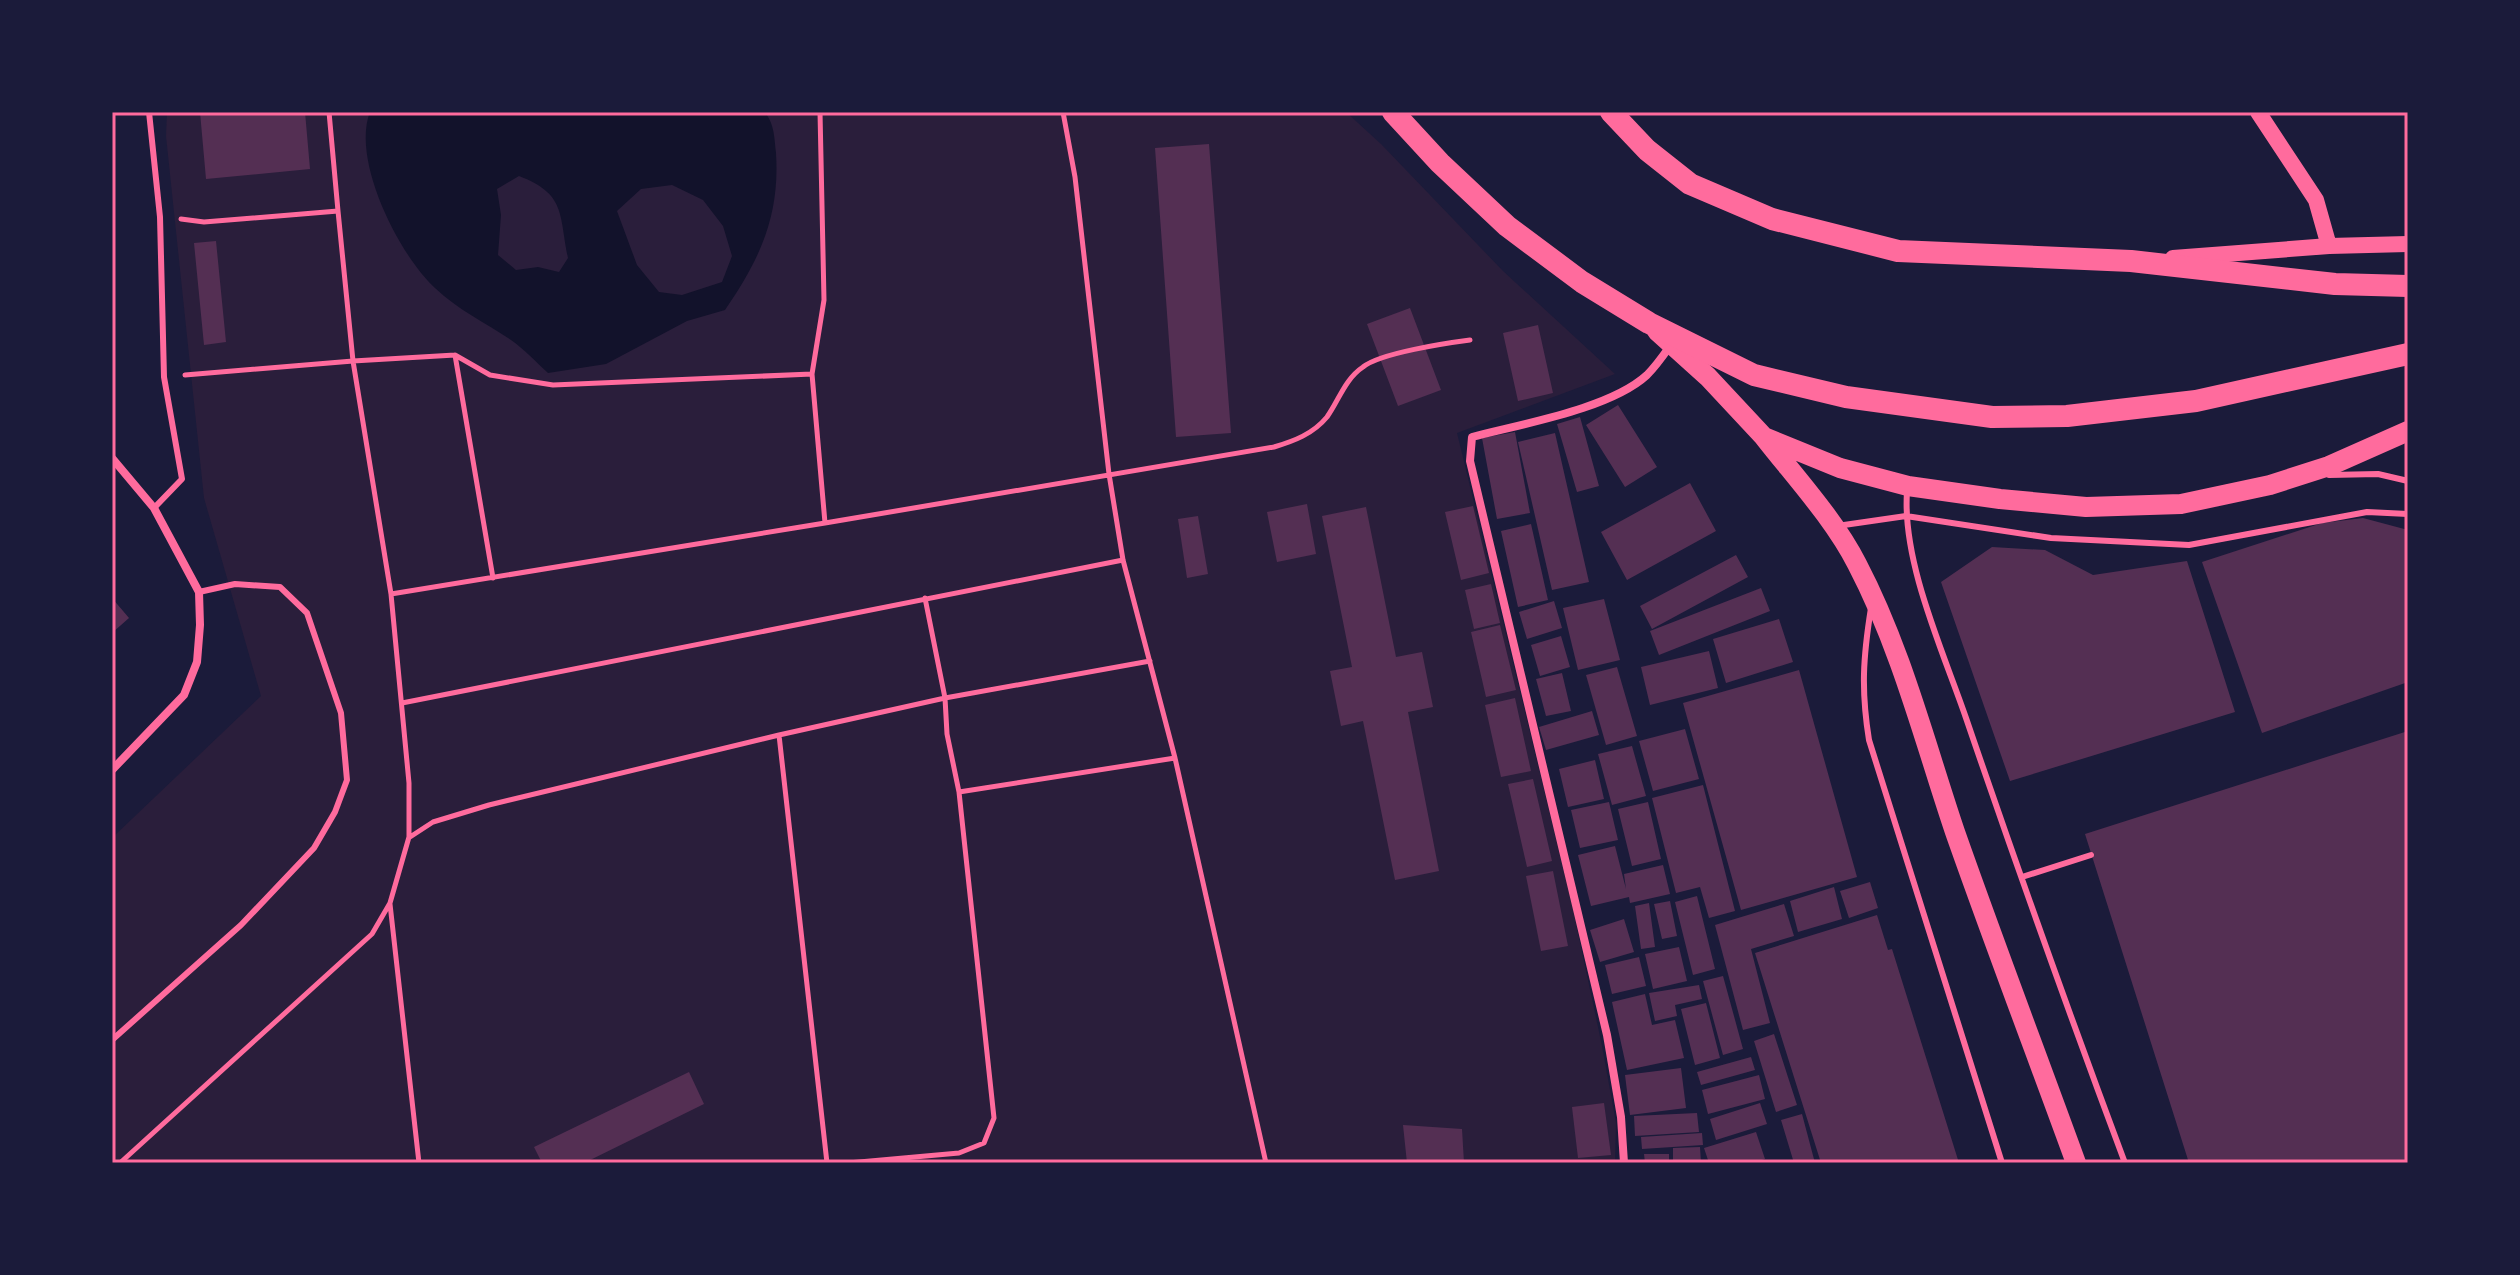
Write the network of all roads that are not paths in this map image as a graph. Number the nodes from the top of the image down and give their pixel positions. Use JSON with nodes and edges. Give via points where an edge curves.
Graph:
{"nodes":[{"id":1,"x":149,"y":112,"type":"edge"},
{"id":2,"x":1393,"y":112,"type":"edge"},
{"id":3,"x":1611,"y":112,"type":"edge"},
{"id":4,"x":2258,"y":112,"type":"edge"},
{"id":5,"x":2408,"y":244,"type":"edge"},
{"id":6,"x":2329,"y":246,"type":"junction"},
{"id":7,"x":2131,"y":261,"type":"junction"},
{"id":8,"x":2408,"y":286,"type":"edge"},
{"id":9,"x":1649,"y":323,"type":"junction"},
{"id":10,"x":1672,"y":344,"type":"junction"},
{"id":11,"x":2408,"y":354,"type":"edge"},
{"id":12,"x":2408,"y":431,"type":"edge"},
{"id":13,"x":1764,"y":437,"type":"junction"},
{"id":14,"x":112,"y":458,"type":"edge"},
{"id":15,"x":2299,"y":476,"type":"junction"},
{"id":16,"x":2408,"y":481,"type":"edge"},
{"id":17,"x":1908,"y":486,"type":"junction"},
{"id":18,"x":154,"y":508,"type":"junction"},
{"id":19,"x":2408,"y":514,"type":"edge"},
{"id":20,"x":1906,"y":516,"type":"junction"},
{"id":21,"x":1833,"y":527,"type":"junction"},
{"id":22,"x":199,"y":592,"type":"junction"},
{"id":23,"x":1873,"y":597,"type":"junction"},
{"id":24,"x":112,"y":770,"type":"edge"},
{"id":25,"x":2091,"y":855,"type":"dead end"},
{"id":26,"x":2022,"y":877,"type":"junction"},
{"id":27,"x":112,"y":1040,"type":"edge"},
{"id":28,"x":1624,"y":1163,"type":"edge"},
{"id":29,"x":2002,"y":1163,"type":"edge"},
{"id":30,"x":2076,"y":1163,"type":"edge"},
{"id":31,"x":2125,"y":1163,"type":"edge"}],
"edges":[{"from":1,"to":18,"type":"lane","via":[[160,217],[164,377],[182,479]]},
{"from":2,"to":9,"type":"highway","via":[[1507,226]]},
{"from":3,"to":7,"type":"highway","via":[[1690,184],[1772,219],[1898,251]]},
{"from":4,"to":6,"type":"main road","via":[[2316,200]]},
{"from":5,"to":6,"type":"main road"},
{"from":6,"to":7,"type":"main road"},
{"from":7,"to":8,"type":"highway","via":[[2335,284]]},
{"from":9,"to":10,"type":"main road"},
{"from":9,"to":11,"type":"highway","via":[[1754,375],[1846,397],[1992,417],[2067,416],[2196,401]]},
{"from":10,"to":13,"type":"main road"},
{"from":10,"to":28,"type":"street","via":[[1646,376],[1619,392],[1583,408],[1472,437],[1470,461],[1607,1035]]},
{"from":12,"to":15,"type":"main road"},
{"from":13,"to":17,"type":"main road","via":[[1840,468]]},
{"from":13,"to":21,"type":"main road"},
{"from":14,"to":18,"type":"street"},
{"from":15,"to":16,"type":"lane","via":[[2378,474]]},
{"from":15,"to":17,"type":"main road","via":[[2181,504],[2101,506]]},
{"from":17,"to":20,"type":"lane"},
{"from":18,"to":22,"type":"street"},
{"from":19,"to":20,"type":"lane","via":[[2367,512],[2189,545],[2051,538]]},
{"from":20,"to":21,"type":"lane"},
{"from":20,"to":26,"type":"lane","via":[[1928,608]]},
{"from":21,"to":23,"type":"main road"},
{"from":22,"to":24,"type":"street","via":[[197,662],[184,695]]},
{"from":22,"to":27,"type":"lane","via":[[235,584],[280,587],[307,613],[341,713],[347,780],[314,848],[241,925]]},
{"from":23,"to":29,"type":"lane","via":[[1863,661],[1869,740]]},
{"from":23,"to":30,"type":"main road"},
{"from":25,"to":26,"type":"lane"},
{"from":26,"to":31,"type":"lane"}]}
